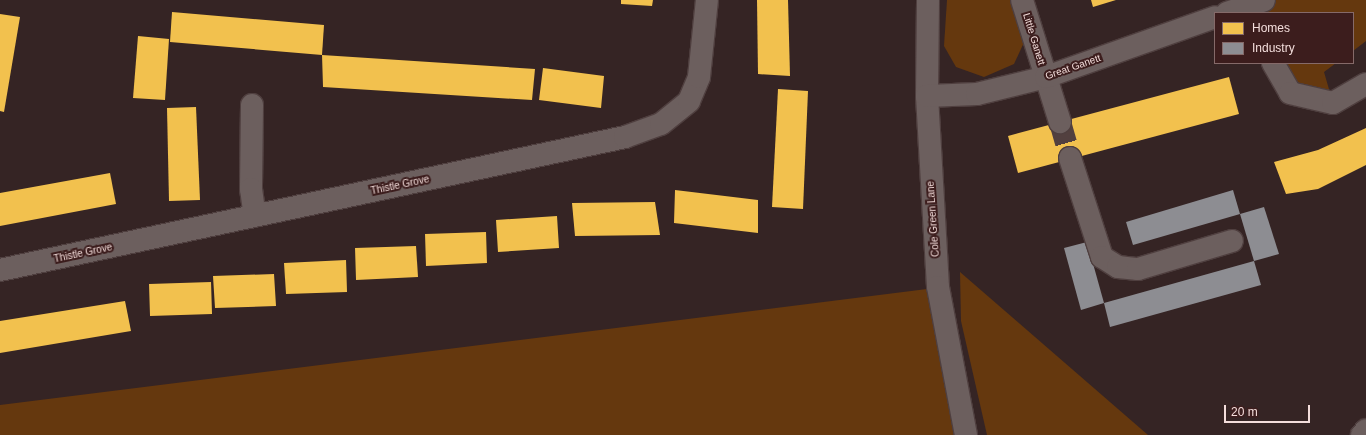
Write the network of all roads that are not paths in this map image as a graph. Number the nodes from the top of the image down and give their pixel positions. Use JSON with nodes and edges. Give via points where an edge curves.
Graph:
{"nodes":[{"id":1,"x":707,"y":0,"type":"edge"},
{"id":2,"x":928,"y":0,"type":"edge"},
{"id":3,"x":1022,"y":0,"type":"edge"},
{"id":4,"x":1259,"y":5,"type":"edge"},
{"id":5,"x":1231,"y":12,"type":"edge"},
{"id":6,"x":1214,"y":17,"type":"edge"},
{"id":7,"x":1274,"y":64,"type":"edge"},
{"id":8,"x":1046,"y":77,"type":"junction"},
{"id":9,"x":1366,"y":84,"type":"edge"},
{"id":10,"x":927,"y":96,"type":"junction"},
{"id":11,"x":252,"y":105,"type":"dead end"},
{"id":12,"x":1060,"y":122,"type":"tunnel mouth"},
{"id":13,"x":1070,"y":158,"type":"tunnel mouth"},
{"id":14,"x":255,"y":216,"type":"junction"},
{"id":15,"x":1232,"y":241,"type":"dead end"},
{"id":16,"x":0,"y":270,"type":"edge"},
{"id":17,"x":1366,"y":430,"type":"edge"},
{"id":18,"x":966,"y":435,"type":"edge"},
{"id":19,"x":1362,"y":435,"type":"edge"}],
"edges":[{"from":1,"to":14,"type":"street","name":"Thistle Grove","via":[[699,77],[689,101],[661,124],[625,137]]},
{"from":2,"to":10,"type":"street","name":"Cole Green Lane"},
{"from":3,"to":8,"type":"street","name":"Little Ganett"},
{"from":4,"to":5,"type":"street"},
{"from":6,"to":8,"type":"street","name":"Great Ganett"},
{"from":7,"to":9,"type":"street","via":[[1290,93],[1326,102],[1333,103]]},
{"from":8,"to":10,"type":"street","name":"Great Ganett","via":[[977,94]]},
{"from":8,"to":12,"type":"street","name":"Little Ganett"},
{"from":10,"to":18,"type":"street","name":"Cole Green Lane","via":[[938,287]]},
{"from":11,"to":14,"type":"street","via":[[251,189]]},
{"from":13,"to":15,"type":"street","via":[[1102,257],[1118,268],[1138,269]]},
{"from":14,"to":16,"type":"street","name":"Thistle Grove"},
{"from":17,"to":19,"type":"street"}]}
